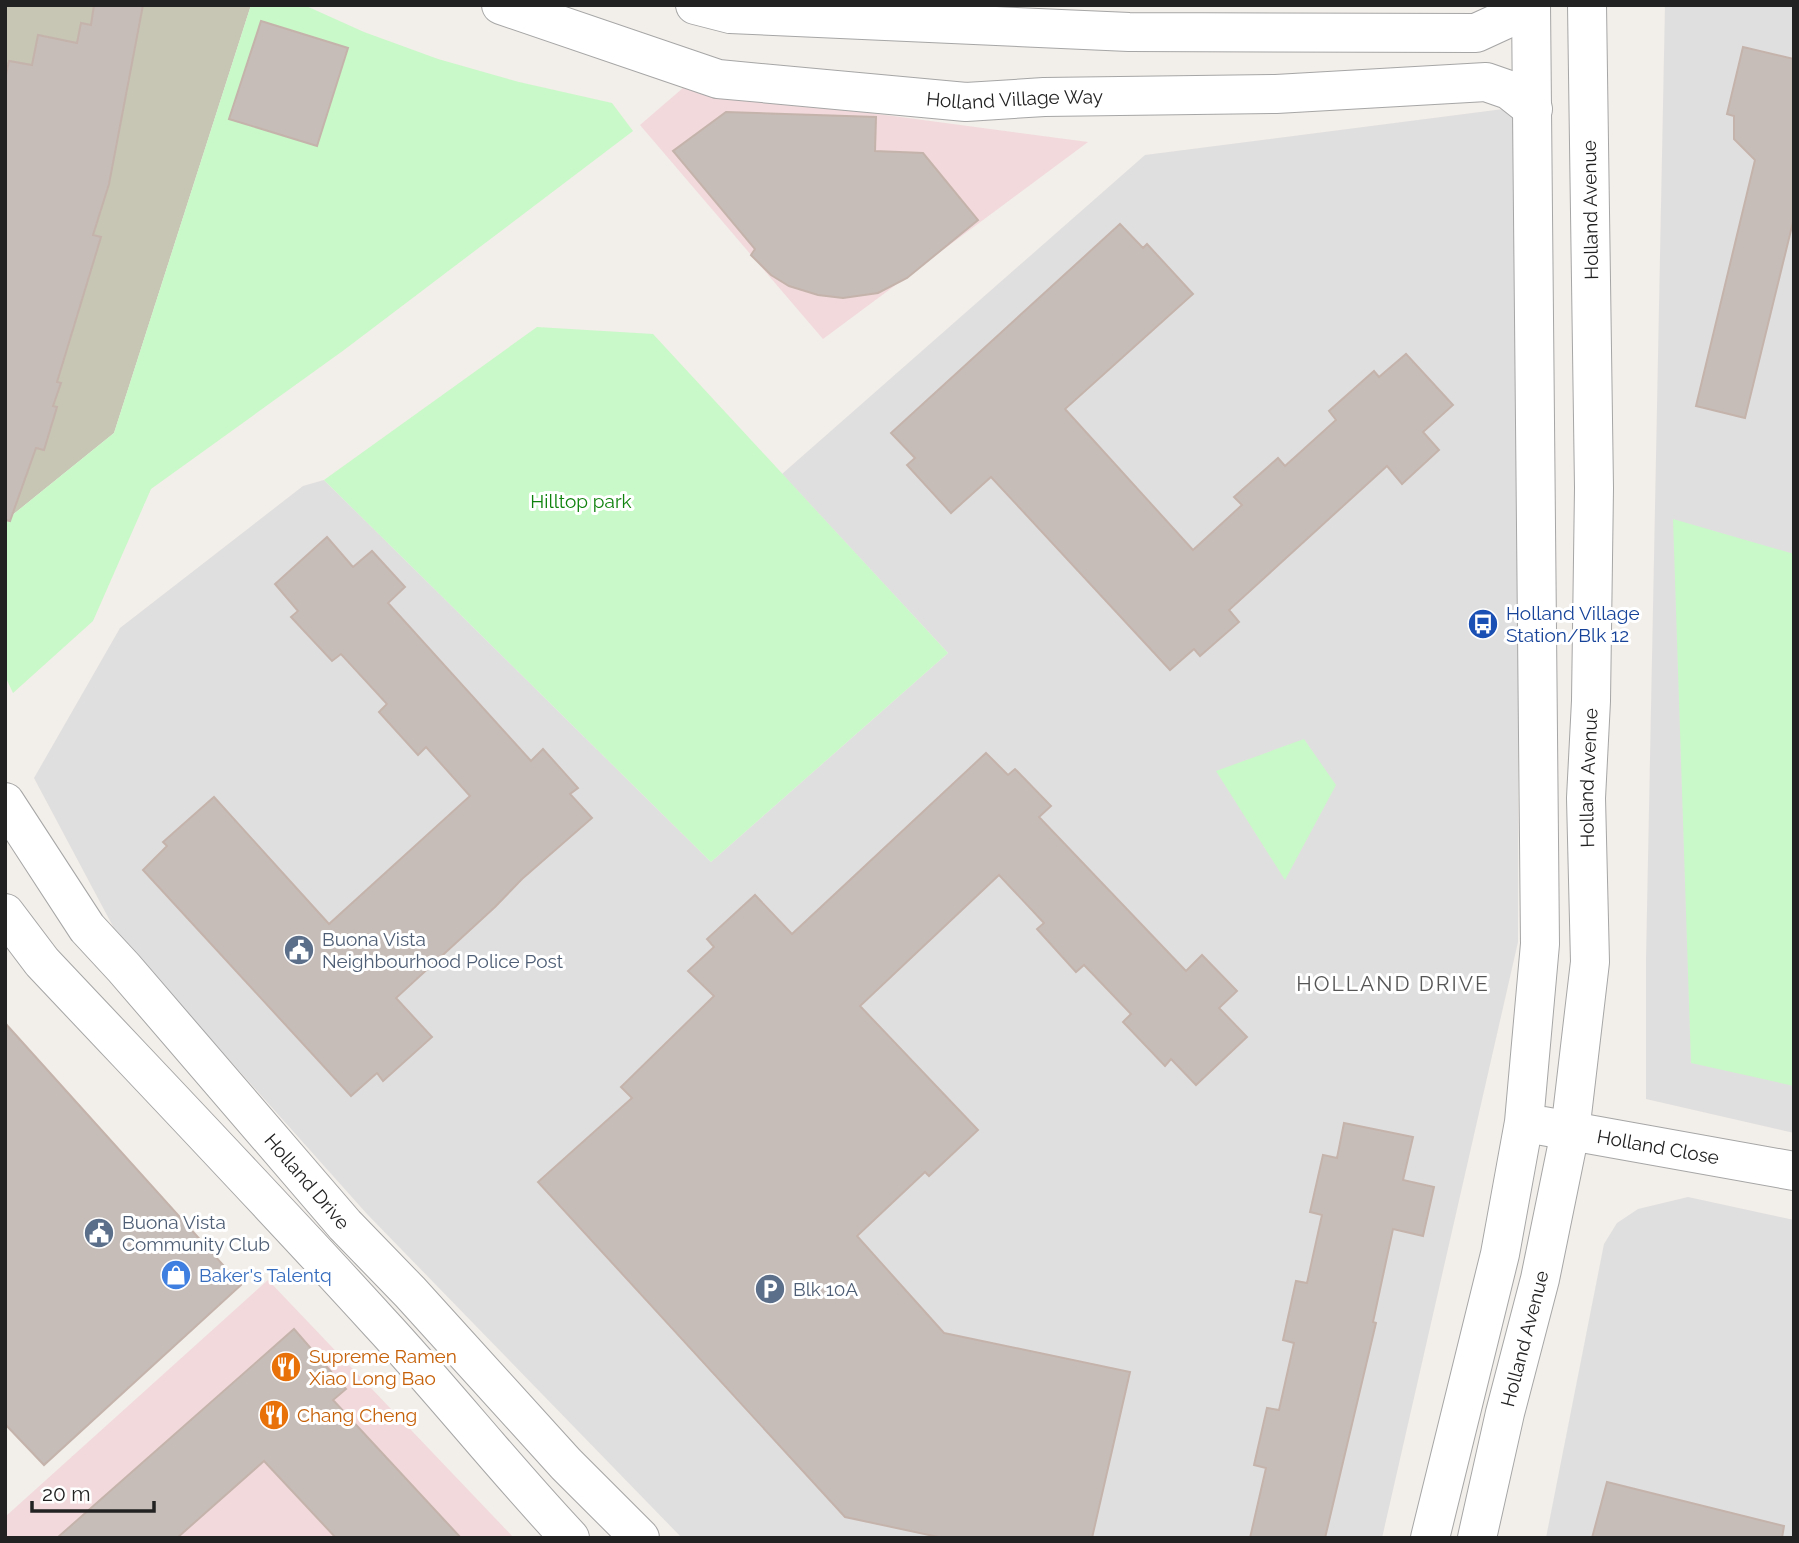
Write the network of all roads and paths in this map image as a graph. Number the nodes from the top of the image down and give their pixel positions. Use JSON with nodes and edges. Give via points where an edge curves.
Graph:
{"nodes":[{"id":1,"x":501,"y":5,"type":"edge"},
{"id":2,"x":695,"y":5,"type":"edge"},
{"id":3,"x":1521,"y":5,"type":"edge"},
{"id":4,"x":1531,"y":5,"type":"edge"},
{"id":5,"x":1587,"y":5,"type":"edge"},
{"id":6,"x":861,"y":14,"type":"edge"},
{"id":7,"x":1533,"y":109,"type":"junction"},
{"id":8,"x":5,"y":803,"type":"edge"},
{"id":9,"x":5,"y":913,"type":"edge"},
{"id":10,"x":1524,"y":1122,"type":"junction"},
{"id":11,"x":1570,"y":1132,"type":"junction"},
{"id":12,"x":1794,"y":1171,"type":"edge"},
{"id":13,"x":1465,"y":1402,"type":"junction"},
{"id":14,"x":1505,"y":1413,"type":"junction"},
{"id":15,"x":570,"y":1538,"type":"edge"},
{"id":16,"x":640,"y":1538,"type":"edge"},
{"id":17,"x":1430,"y":1538,"type":"edge"},
{"id":18,"x":1477,"y":1538,"type":"edge"}],
"edges":[{"from":1,"to":7,"type":"street","name":"Holland Village Way","via":[[718,79],[967,102],[1276,94],[1486,82],[1509,90]]},
{"from":2,"to":6,"type":"street","via":[[730,14]]},
{"from":3,"to":6,"type":"street","via":[[1513,16],[1476,33],[1129,32]]},
{"from":4,"to":7,"type":"street"},
{"from":5,"to":11,"type":"street","name":"Holland Avenue","via":[[1594,488],[1586,798],[1590,962]]},
{"from":7,"to":10,"type":"street","via":[[1540,944]]},
{"from":8,"to":16,"type":"street","name":"Holland Drive","via":[[87,928],[345,1225]]},
{"from":9,"to":15,"type":"street","via":[[42,962],[381,1323]]},
{"from":10,"to":11,"type":"street","name":"Holland Close"},
{"from":10,"to":13,"type":"street","via":[[1500,1254]]},
{"from":11,"to":12,"type":"street","name":"Holland Close"},
{"from":11,"to":14,"type":"street","name":"Holland Avenue","via":[[1540,1279]]},
{"from":13,"to":14,"type":"street"},
{"from":13,"to":17,"type":"street"},
{"from":14,"to":18,"type":"street","name":"Holland Avenue"}]}
